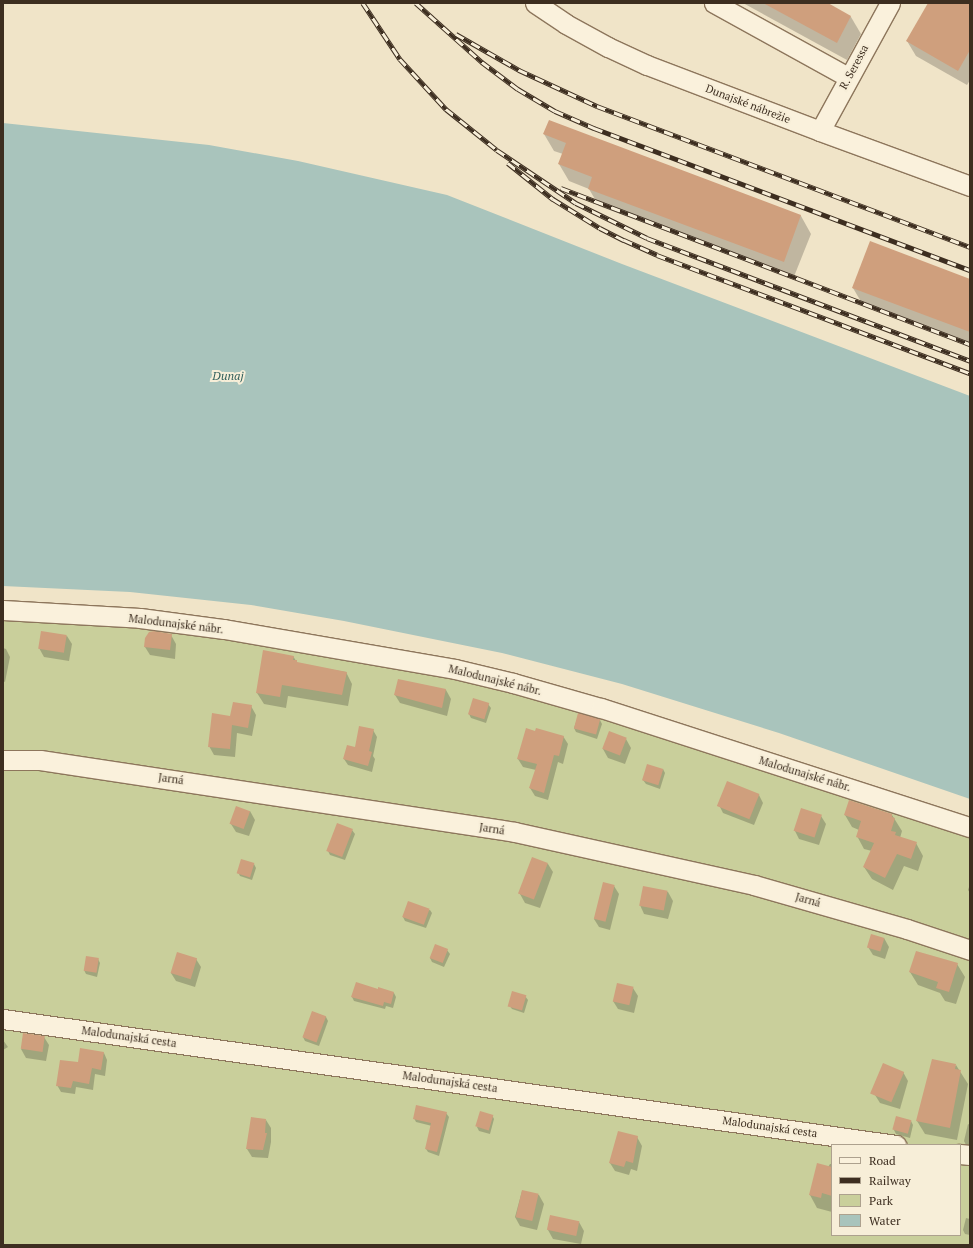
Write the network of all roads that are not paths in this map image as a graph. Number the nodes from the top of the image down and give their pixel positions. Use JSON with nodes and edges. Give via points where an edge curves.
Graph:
{"nodes":[{"id":1,"x":535,"y":3,"type":"edge"},
{"id":2,"x":714,"y":3,"type":"edge"},
{"id":3,"x":890,"y":3,"type":"edge"},
{"id":4,"x":848,"y":77,"type":"junction"},
{"id":5,"x":820,"y":131,"type":"junction"},
{"id":6,"x":970,"y":186,"type":"edge"},
{"id":7,"x":3,"y":610,"type":"edge"},
{"id":8,"x":3,"y":760,"type":"edge"},
{"id":9,"x":970,"y":827,"type":"edge"},
{"id":10,"x":970,"y":950,"type":"edge"},
{"id":11,"x":3,"y":1019,"type":"edge"},
{"id":12,"x":889,"y":1144,"type":"edge"}],
"edges":[{"from":1,"to":5,"type":"street","name":"Dunajské nábrežie","via":[[566,24],[647,65]]},
{"from":2,"to":4,"type":"street"},
{"from":3,"to":4,"type":"street","name":"R. Seressa"},
{"from":4,"to":5,"type":"street","name":"R. Seressa"},
{"from":5,"to":6,"type":"street","name":"Dunajské nábrežie"},
{"from":7,"to":9,"type":"street","name":"Malodunajské nábr.","via":[[140,618],[216,628],[455,669],[513,682]]},
{"from":8,"to":10,"type":"street","name":"Jarná","via":[[40,760],[515,832],[754,885]]},
{"from":11,"to":12,"type":"street","name":"Malodunajská cesta"}]}
